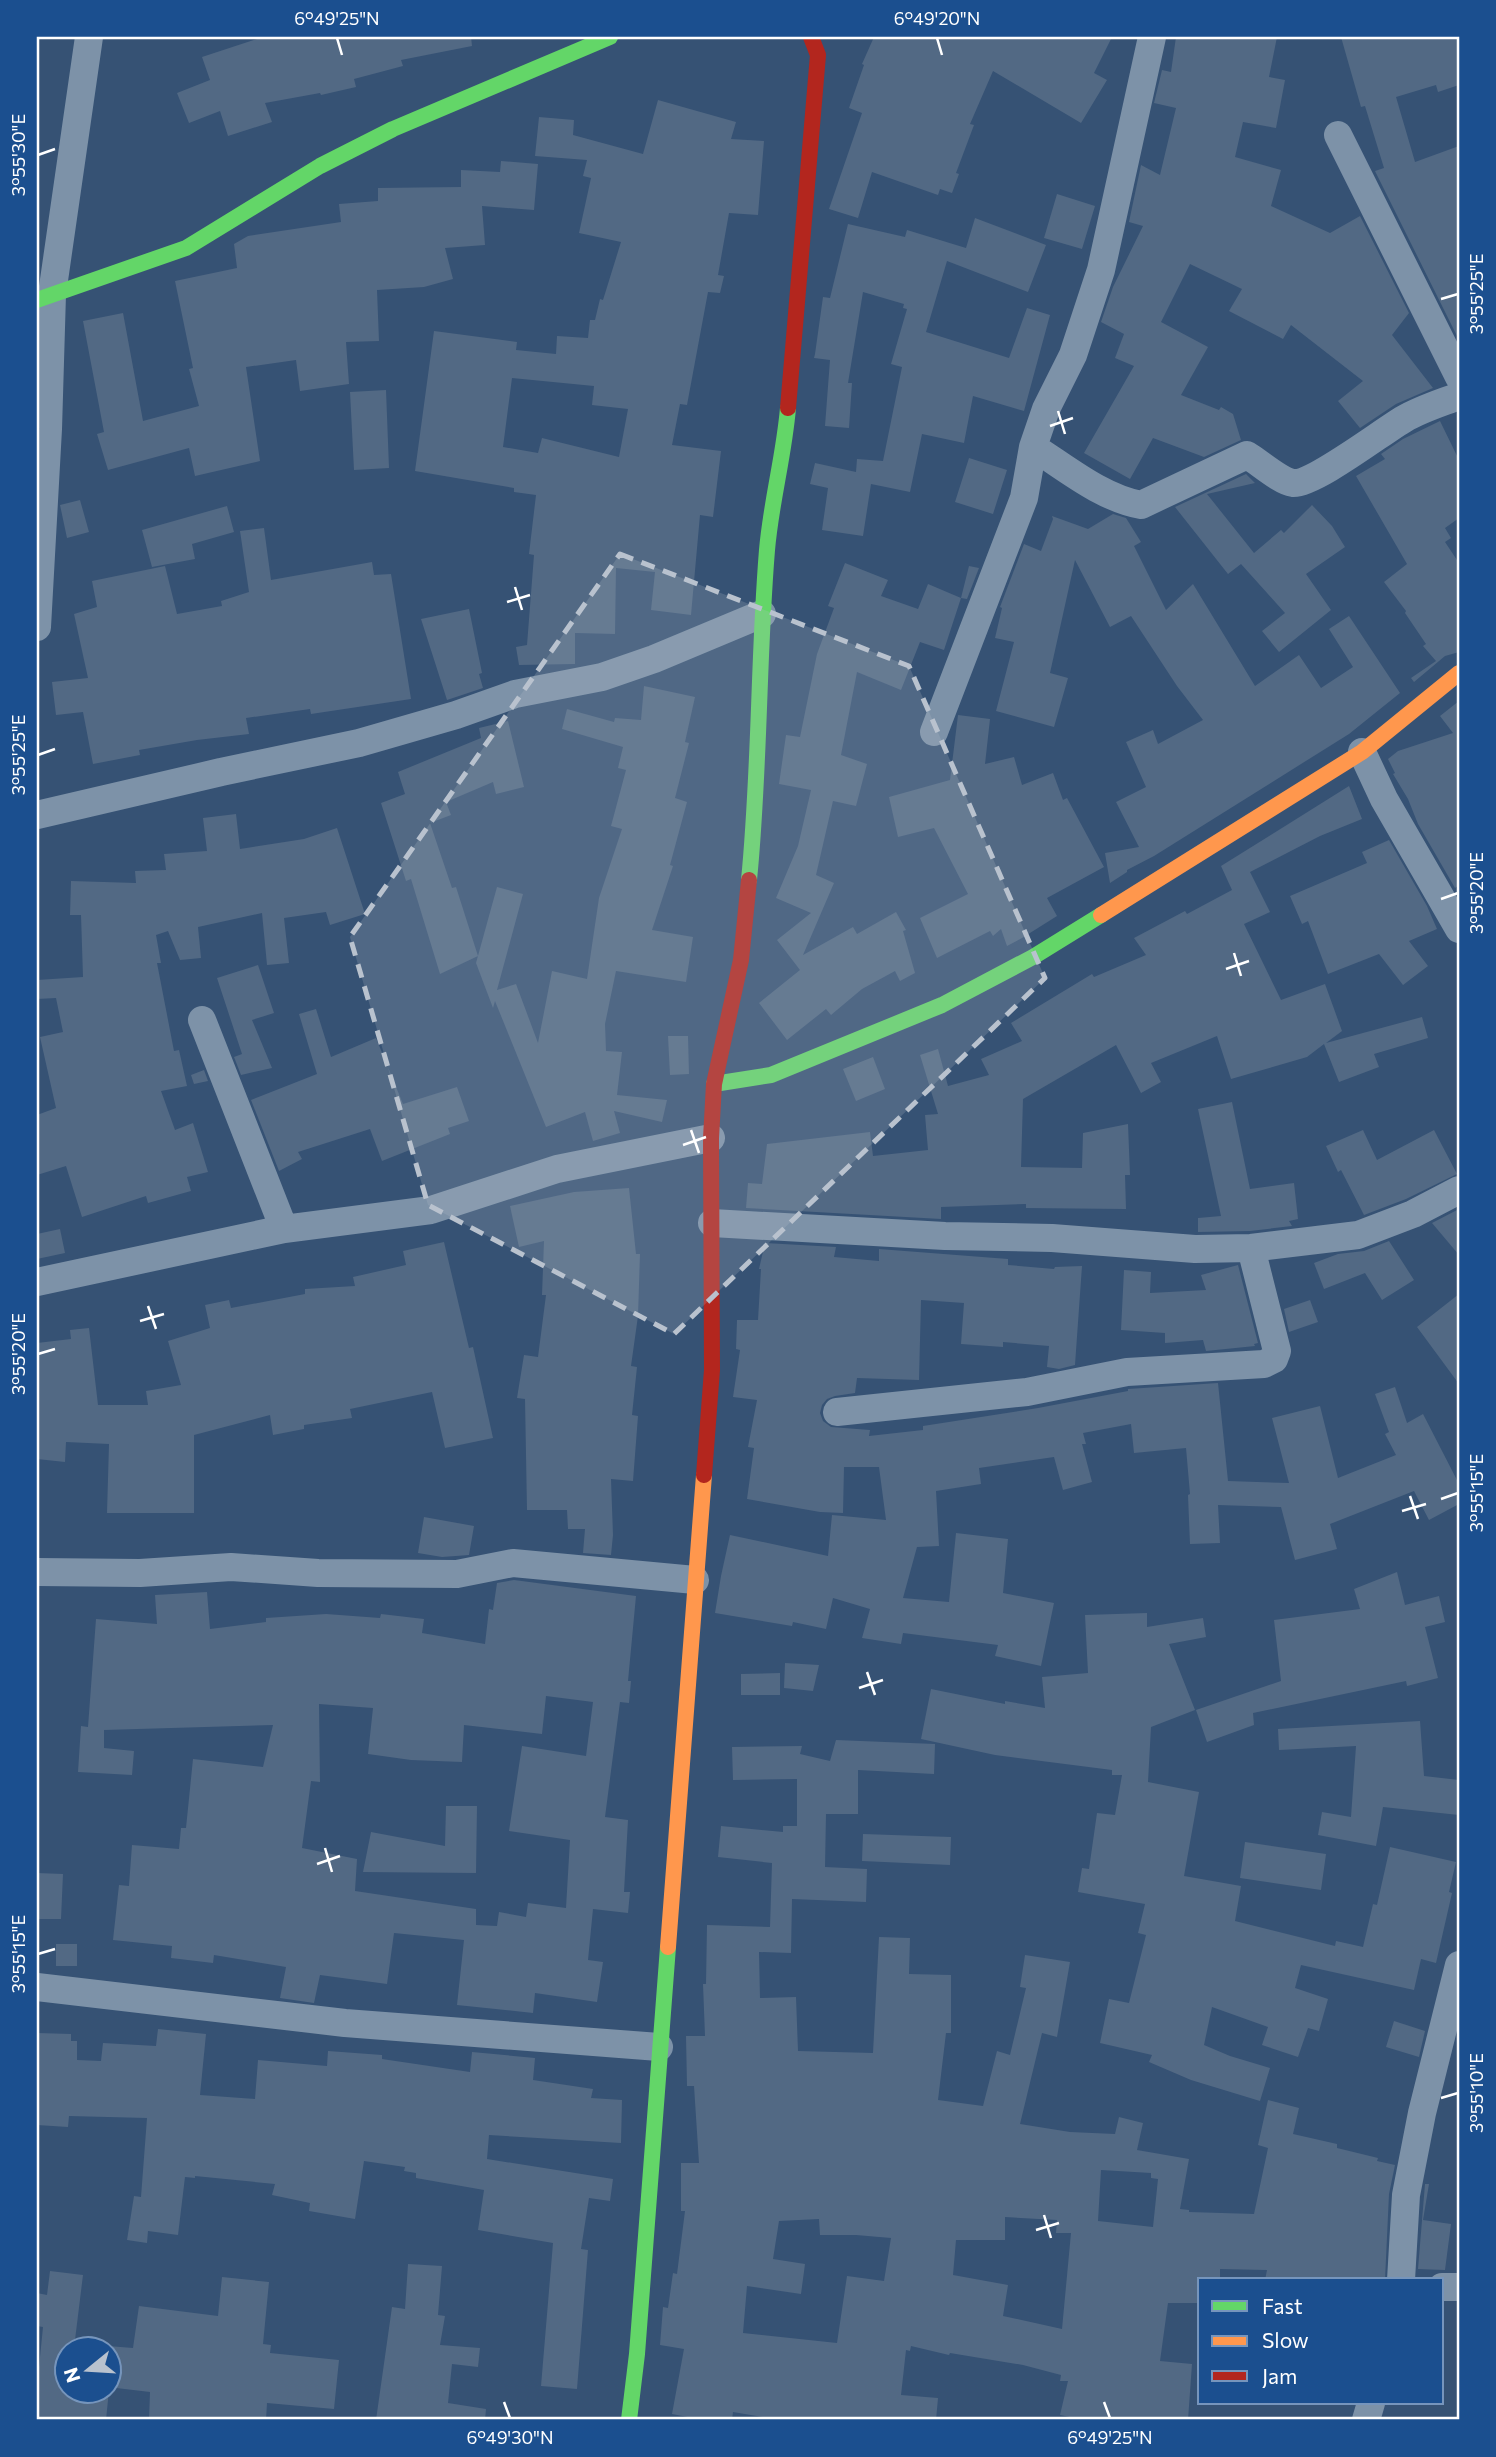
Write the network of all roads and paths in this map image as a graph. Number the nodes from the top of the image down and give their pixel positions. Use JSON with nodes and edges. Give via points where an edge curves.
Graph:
{"nodes":[{"id":1,"x":89,"y":37,"type":"edge"},
{"id":2,"x":610,"y":37,"type":"edge"},
{"id":3,"x":811,"y":37,"type":"edge"},
{"id":4,"x":831,"y":37,"type":"edge"},
{"id":5,"x":1152,"y":37,"type":"edge"},
{"id":6,"x":818,"y":55,"type":"junction"},
{"id":7,"x":1338,"y":135,"type":"dead end"},
{"id":8,"x":45,"y":297,"type":"edge"},
{"id":9,"x":1459,"y":377,"type":"edge"},
{"id":10,"x":1459,"y":396,"type":"edge"},
{"id":11,"x":1033,"y":447,"type":"junction"},
{"id":12,"x":762,"y":614,"type":"junction"},
{"id":13,"x":37,"y":626,"type":"edge"},
{"id":14,"x":1459,"y":673,"type":"edge"},
{"id":15,"x":934,"y":732,"type":"dead end"},
{"id":16,"x":1362,"y":752,"type":"junction"},
{"id":17,"x":37,"y":816,"type":"edge"},
{"id":18,"x":1459,"y":929,"type":"edge"},
{"id":19,"x":202,"y":1020,"type":"dead end"},
{"id":20,"x":714,"y":1084,"type":"junction"},
{"id":21,"x":711,"y":1138,"type":"junction"},
{"id":22,"x":1459,"y":1190,"type":"edge"},
{"id":23,"x":712,"y":1223,"type":"junction"},
{"id":24,"x":284,"y":1229,"type":"junction"},
{"id":25,"x":1251,"y":1248,"type":"junction"},
{"id":26,"x":37,"y":1282,"type":"edge"},
{"id":27,"x":837,"y":1412,"type":"dead end"},
{"id":28,"x":37,"y":1572,"type":"edge"},
{"id":29,"x":695,"y":1580,"type":"junction"},
{"id":30,"x":1458,"y":1981,"type":"edge"},
{"id":31,"x":37,"y":1987,"type":"edge"},
{"id":32,"x":659,"y":2047,"type":"junction"},
{"id":33,"x":1401,"y":2278,"type":"edge"},
{"id":34,"x":637,"y":2354,"type":"junction"},
{"id":35,"x":647,"y":2409,"type":"dead end"},
{"id":36,"x":629,"y":2420,"type":"edge"}],
"edges":[{"from":1,"to":8,"type":"street"},
{"from":2,"to":8,"type":"street","via":[[393,129],[320,166],[186,248]]},
{"from":3,"to":6,"type":"street"},
{"from":4,"to":6,"type":"street"},
{"from":5,"to":11,"type":"street","via":[[1101,270],[1073,355]]},
{"from":6,"to":12,"type":"street","via":[[787,419],[767,545]]},
{"from":7,"to":9,"type":"street"},
{"from":8,"to":13,"type":"street","via":[[48,429]]},
{"from":10,"to":11,"type":"street","via":[[1406,418],[1305,480],[1293,483],[1282,479],[1247,455],[1141,505],[1103,491]]},
{"from":11,"to":15,"type":"street","via":[[1024,498]]},
{"from":12,"to":17,"type":"street","via":[[602,677],[515,694],[359,743]]},
{"from":12,"to":20,"type":"street","via":[[756,807],[741,960]]},
{"from":14,"to":16,"type":"street"},
{"from":16,"to":18,"type":"street"},
{"from":16,"to":20,"type":"street","via":[[1033,957],[942,1005],[771,1075]]},
{"from":19,"to":24,"type":"street"},
{"from":20,"to":21,"type":"street"},
{"from":21,"to":23,"type":"street"},
{"from":21,"to":24,"type":"street","via":[[556,1169],[431,1210]]},
{"from":22,"to":25,"type":"street","via":[[1358,1235]]},
{"from":23,"to":25,"type":"street","via":[[1195,1249]]},
{"from":23,"to":29,"type":"street","via":[[712,1370]]},
{"from":24,"to":26,"type":"street"},
{"from":25,"to":27,"type":"street","via":[[1277,1351],[1274,1359],[1264,1364],[1127,1372],[1027,1392]]},
{"from":28,"to":29,"type":"street","via":[[139,1573],[231,1567],[457,1574],[513,1563]]},
{"from":29,"to":32,"type":"street"},
{"from":30,"to":33,"type":"street","via":[[1422,2113],[1406,2195]]},
{"from":31,"to":32,"type":"street","via":[[345,2023]]},
{"from":32,"to":34,"type":"street"},
{"from":34,"to":35,"type":"street"},
{"from":34,"to":36,"type":"street"}]}
